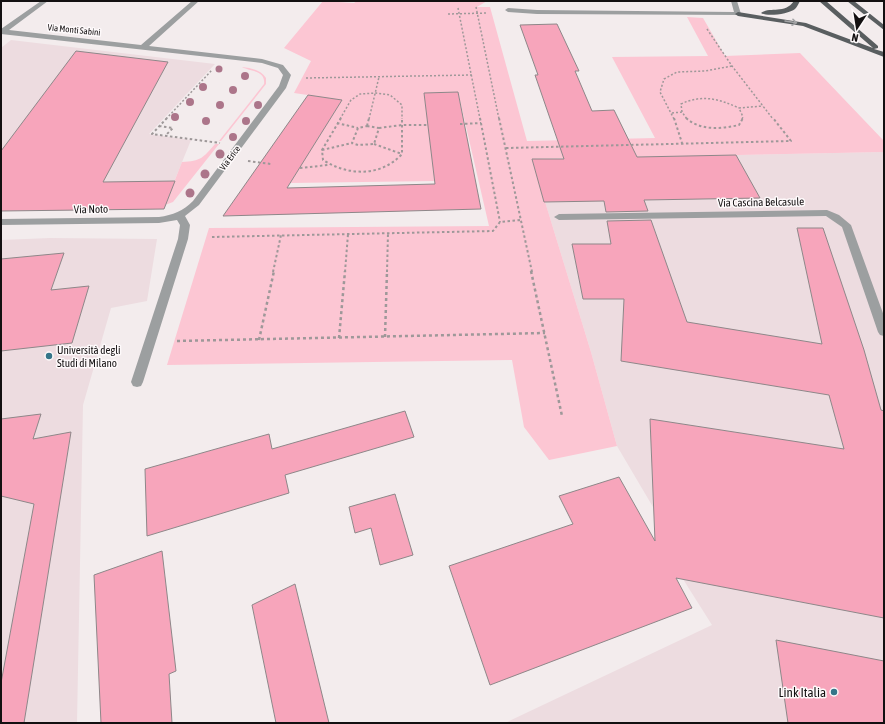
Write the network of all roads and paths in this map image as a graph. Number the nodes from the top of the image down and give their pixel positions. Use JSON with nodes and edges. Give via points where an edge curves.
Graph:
{"nodes":[{"id":1,"x":45,"y":1,"type":"edge"},
{"id":2,"x":196,"y":1,"type":"edge"},
{"id":3,"x":734,"y":1,"type":"edge"},
{"id":4,"x":797,"y":1,"type":"edge"},
{"id":5,"x":822,"y":1,"type":"edge"},
{"id":6,"x":850,"y":1,"type":"edge"},
{"id":7,"x":476,"y":7,"type":"dead end"},
{"id":8,"x":458,"y":8,"type":"dead end"},
{"id":9,"x":508,"y":10,"type":"dead end"},
{"id":10,"x":448,"y":14,"type":"dead end"},
{"id":11,"x":460,"y":14,"type":"junction"},
{"id":12,"x":477,"y":14,"type":"junction"},
{"id":13,"x":488,"y":14,"type":"dead end"},
{"id":14,"x":738,"y":14,"type":"junction"},
{"id":15,"x":884,"y":28,"type":"edge"},
{"id":16,"x":707,"y":29,"type":"dead end"},
{"id":17,"x":2,"y":32,"type":"edge"},
{"id":18,"x":143,"y":47,"type":"junction"},
{"id":19,"x":884,"y":55,"type":"edge"},
{"id":20,"x":732,"y":66,"type":"junction"},
{"id":21,"x":212,"y":69,"type":"dead end"},
{"id":22,"x":472,"y":75,"type":"junction"},
{"id":23,"x":380,"y":77,"type":"junction"},
{"id":24,"x":306,"y":78,"type":"dead end"},
{"id":25,"x":376,"y":93,"type":"junction"},
{"id":26,"x":763,"y":106,"type":"junction"},
{"id":27,"x":739,"y":108,"type":"junction"},
{"id":28,"x":682,"y":112,"type":"junction"},
{"id":29,"x":672,"y":113,"type":"junction"},
{"id":30,"x":337,"y":123,"type":"junction"},
{"id":31,"x":481,"y":123,"type":"junction"},
{"id":32,"x":460,"y":124,"type":"dead end"},
{"id":33,"x":402,"y":125,"type":"junction"},
{"id":34,"x":428,"y":125,"type":"dead end"},
{"id":35,"x":159,"y":126,"type":"junction"},
{"id":36,"x":367,"y":126,"type":"junction"},
{"id":37,"x":358,"y":128,"type":"junction"},
{"id":38,"x":379,"y":128,"type":"junction"},
{"id":39,"x":166,"y":135,"type":"junction"},
{"id":40,"x":223,"y":143,"type":"dead end"},
{"id":41,"x":352,"y":143,"type":"junction"},
{"id":42,"x":374,"y":144,"type":"junction"},
{"id":43,"x":682,"y":144,"type":"junction"},
{"id":44,"x":506,"y":148,"type":"junction"},
{"id":45,"x":322,"y":150,"type":"junction"},
{"id":46,"x":402,"y":154,"type":"junction"},
{"id":47,"x":247,"y":161,"type":"dead end"},
{"id":48,"x":271,"y":164,"type":"dead end"},
{"id":49,"x":329,"y":165,"type":"junction"},
{"id":50,"x":300,"y":168,"type":"dead end"},
{"id":51,"x":180,"y":215,"type":"junction"},
{"id":52,"x":559,"y":217,"type":"dead end"},
{"id":53,"x":521,"y":220,"type":"junction"},
{"id":54,"x":1,"y":222,"type":"edge"},
{"id":55,"x":500,"y":222,"type":"junction"},
{"id":56,"x":388,"y":233,"type":"junction"},
{"id":57,"x":348,"y":234,"type":"junction"},
{"id":58,"x":281,"y":235,"type":"junction"},
{"id":59,"x":212,"y":237,"type":"dead end"},
{"id":60,"x":884,"y":332,"type":"edge"},
{"id":61,"x":545,"y":333,"type":"junction"},
{"id":62,"x":386,"y":337,"type":"junction"},
{"id":63,"x":339,"y":338,"type":"junction"},
{"id":64,"x":259,"y":340,"type":"junction"},
{"id":65,"x":177,"y":341,"type":"dead end"},
{"id":66,"x":137,"y":382,"type":"dead end"},
{"id":67,"x":562,"y":416,"type":"dead end"}],
"edges":[{"from":1,"to":17,"type":"street","name":"Via Monti Sabini"},
{"from":2,"to":18,"type":"street"},
{"from":3,"to":14,"type":"street"},
{"from":4,"to":14,"type":"main road","via":[[792,8],[775,13]]},
{"from":5,"to":19,"type":"main road"},
{"from":6,"to":15,"type":"main road"},
{"from":7,"to":12,"type":"path"},
{"from":8,"to":11,"type":"path"},
{"from":9,"to":14,"type":"street","via":[[721,10]]},
{"from":10,"to":11,"type":"path"},
{"from":11,"to":12,"type":"path"},
{"from":11,"to":22,"type":"path"},
{"from":12,"to":13,"type":"path"},
{"from":12,"to":44,"type":"path"},
{"from":14,"to":19,"type":"main road","one_way":true,"via":[[804,24]]},
{"from":16,"to":20,"type":"path"},
{"from":17,"to":18,"type":"street","name":"Via Monti Sabini"},
{"from":18,"to":51,"type":"street","name":"Via Erice","via":[[268,62],[283,69],[287,75],[282,88],[197,202]]},
{"from":20,"to":26,"type":"path"},
{"from":20,"to":29,"type":"path","via":[[705,71],[677,72],[664,79],[660,92]]},
{"from":21,"to":35,"type":"path"},
{"from":22,"to":23,"type":"path"},
{"from":22,"to":31,"type":"path"},
{"from":23,"to":24,"type":"path"},
{"from":23,"to":25,"type":"path"},
{"from":25,"to":30,"type":"path","via":[[360,94],[351,100]]},
{"from":25,"to":33,"type":"path","via":[[390,95],[402,105]]},
{"from":25,"to":36,"type":"path"},
{"from":26,"to":27,"type":"path"},
{"from":26,"to":43,"type":"path","via":[[791,141]]},
{"from":27,"to":28,"type":"path","via":[[713,98],[698,97],[681,104]]},
{"from":27,"to":28,"type":"path","via":[[743,117],[738,125],[725,128],[695,125]]},
{"from":28,"to":29,"type":"path"},
{"from":29,"to":43,"type":"path"},
{"from":30,"to":37,"type":"path"},
{"from":30,"to":45,"type":"path"},
{"from":31,"to":32,"type":"path"},
{"from":31,"to":55,"type":"path"},
{"from":33,"to":34,"type":"path"},
{"from":33,"to":38,"type":"path"},
{"from":33,"to":46,"type":"path"},
{"from":35,"to":39,"type":"path","via":[[173,128]]},
{"from":35,"to":39,"type":"path","via":[[152,134]]},
{"from":36,"to":37,"type":"path"},
{"from":36,"to":38,"type":"path"},
{"from":37,"to":41,"type":"path"},
{"from":38,"to":42,"type":"path"},
{"from":39,"to":40,"type":"path"},
{"from":41,"to":42,"type":"path","via":[[358,146]]},
{"from":41,"to":45,"type":"path"},
{"from":42,"to":46,"type":"path"},
{"from":43,"to":44,"type":"path"},
{"from":44,"to":53,"type":"path"},
{"from":45,"to":49,"type":"path","via":[[323,160]]},
{"from":46,"to":49,"type":"path","via":[[397,161],[367,172]]},
{"from":47,"to":48,"type":"path"},
{"from":49,"to":50,"type":"path"},
{"from":51,"to":54,"type":"street","name":"Via Noto","via":[[152,220]]},
{"from":51,"to":66,"type":"street","via":[[185,225],[183,239]]},
{"from":52,"to":60,"type":"street","name":"Via Cascina Belcasule","via":[[826,213],[836,217],[846,226]]},
{"from":53,"to":55,"type":"path"},
{"from":53,"to":61,"type":"path"},
{"from":55,"to":56,"type":"path","via":[[493,231]]},
{"from":56,"to":57,"type":"path"},
{"from":56,"to":62,"type":"path"},
{"from":57,"to":58,"type":"path"},
{"from":57,"to":63,"type":"path"},
{"from":58,"to":59,"type":"path"},
{"from":58,"to":64,"type":"path"},
{"from":61,"to":62,"type":"path"},
{"from":61,"to":67,"type":"path"},
{"from":62,"to":63,"type":"path"},
{"from":63,"to":64,"type":"path"},
{"from":64,"to":65,"type":"path"}]}
